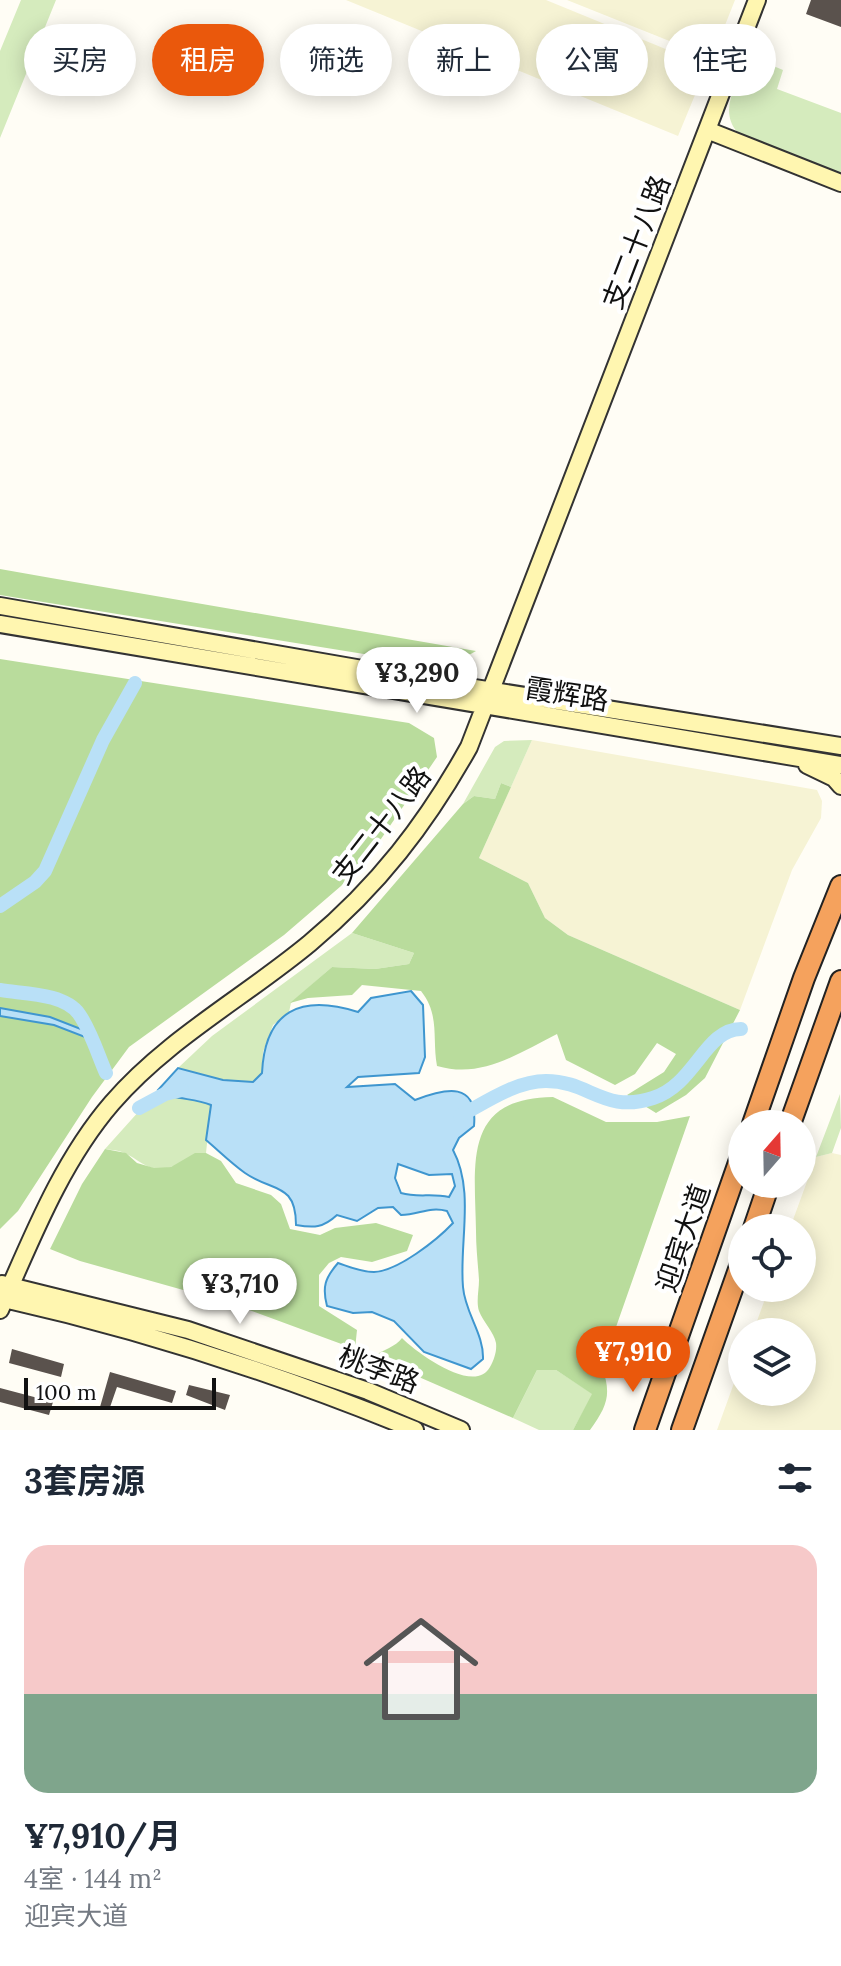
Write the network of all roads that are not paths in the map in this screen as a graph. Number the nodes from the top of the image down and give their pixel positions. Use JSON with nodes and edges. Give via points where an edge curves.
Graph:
{"nodes":[{"id":1,"x":757,"y":0,"type":"edge"},
{"id":2,"x":707,"y":130,"type":"junction"},
{"id":3,"x":841,"y":183,"type":"edge"},
{"id":4,"x":0,"y":606,"type":"edge"},
{"id":5,"x":0,"y":624,"type":"edge"},
{"id":6,"x":491,"y":690,"type":"junction"},
{"id":7,"x":485,"y":707,"type":"junction"},
{"id":8,"x":841,"y":738,"type":"edge"},
{"id":9,"x":841,"y":746,"type":"edge"},
{"id":10,"x":781,"y":747,"type":"junction"},
{"id":11,"x":841,"y":765,"type":"edge"},
{"id":12,"x":841,"y":786,"type":"edge"},
{"id":13,"x":839,"y":886,"type":"edge"},
{"id":14,"x":841,"y":981,"type":"edge"},
{"id":15,"x":758,"y":1110,"type":"edge"},
{"id":16,"x":795,"y":1110,"type":"edge"},
{"id":17,"x":728,"y":1194,"type":"edge"},
{"id":18,"x":3,"y":1295,"type":"edge"},
{"id":19,"x":728,"y":1301,"type":"edge"},
{"id":20,"x":665,"y":1375,"type":"junction"},
{"id":21,"x":697,"y":1388,"type":"junction"},
{"id":22,"x":415,"y":1430,"type":"edge"},
{"id":23,"x":461,"y":1430,"type":"edge"},
{"id":24,"x":637,"y":1430,"type":"edge"},
{"id":25,"x":645,"y":1430,"type":"edge"},
{"id":26,"x":682,"y":1430,"type":"edge"},
{"id":27,"x":690,"y":1430,"type":"edge"}],
"edges":[{"from":1,"to":2,"type":"street","name":"支二十八路"},
{"from":2,"to":3,"type":"street"},
{"from":2,"to":6,"type":"street","name":"支二十八路"},
{"from":4,"to":6,"type":"street","name":"霞辉路"},
{"from":5,"to":7,"type":"street","name":"霞辉路"},
{"from":6,"to":7,"type":"street","name":"支二十八路"},
{"from":6,"to":10,"type":"street","name":"霞辉路"},
{"from":7,"to":10,"type":"street","name":"霞辉路"},
{"from":7,"to":18,"type":"street","name":"支二十八路","via":[[438,804],[365,894],[137,1077],[111,1105],[59,1185]]},
{"from":8,"to":10,"type":"street"},
{"from":9,"to":10,"type":"street","name":"霞辉路"},
{"from":10,"to":11,"type":"street","name":"霞辉路"},
{"from":10,"to":12,"type":"street"},
{"from":13,"to":15,"type":"highway"},
{"from":14,"to":16,"type":"highway"},
{"from":17,"to":20,"type":"highway","name":"迎宾大道"},
{"from":18,"to":22,"type":"street","name":"桃李路","via":[[238,1362]]},
{"from":18,"to":23,"type":"street","name":"桃李路","via":[[188,1330],[368,1391]]},
{"from":19,"to":21,"type":"highway"},
{"from":20,"to":24,"type":"street"},
{"from":20,"to":25,"type":"highway","name":"迎宾大道"},
{"from":21,"to":26,"type":"highway"},
{"from":21,"to":27,"type":"street"}]}
